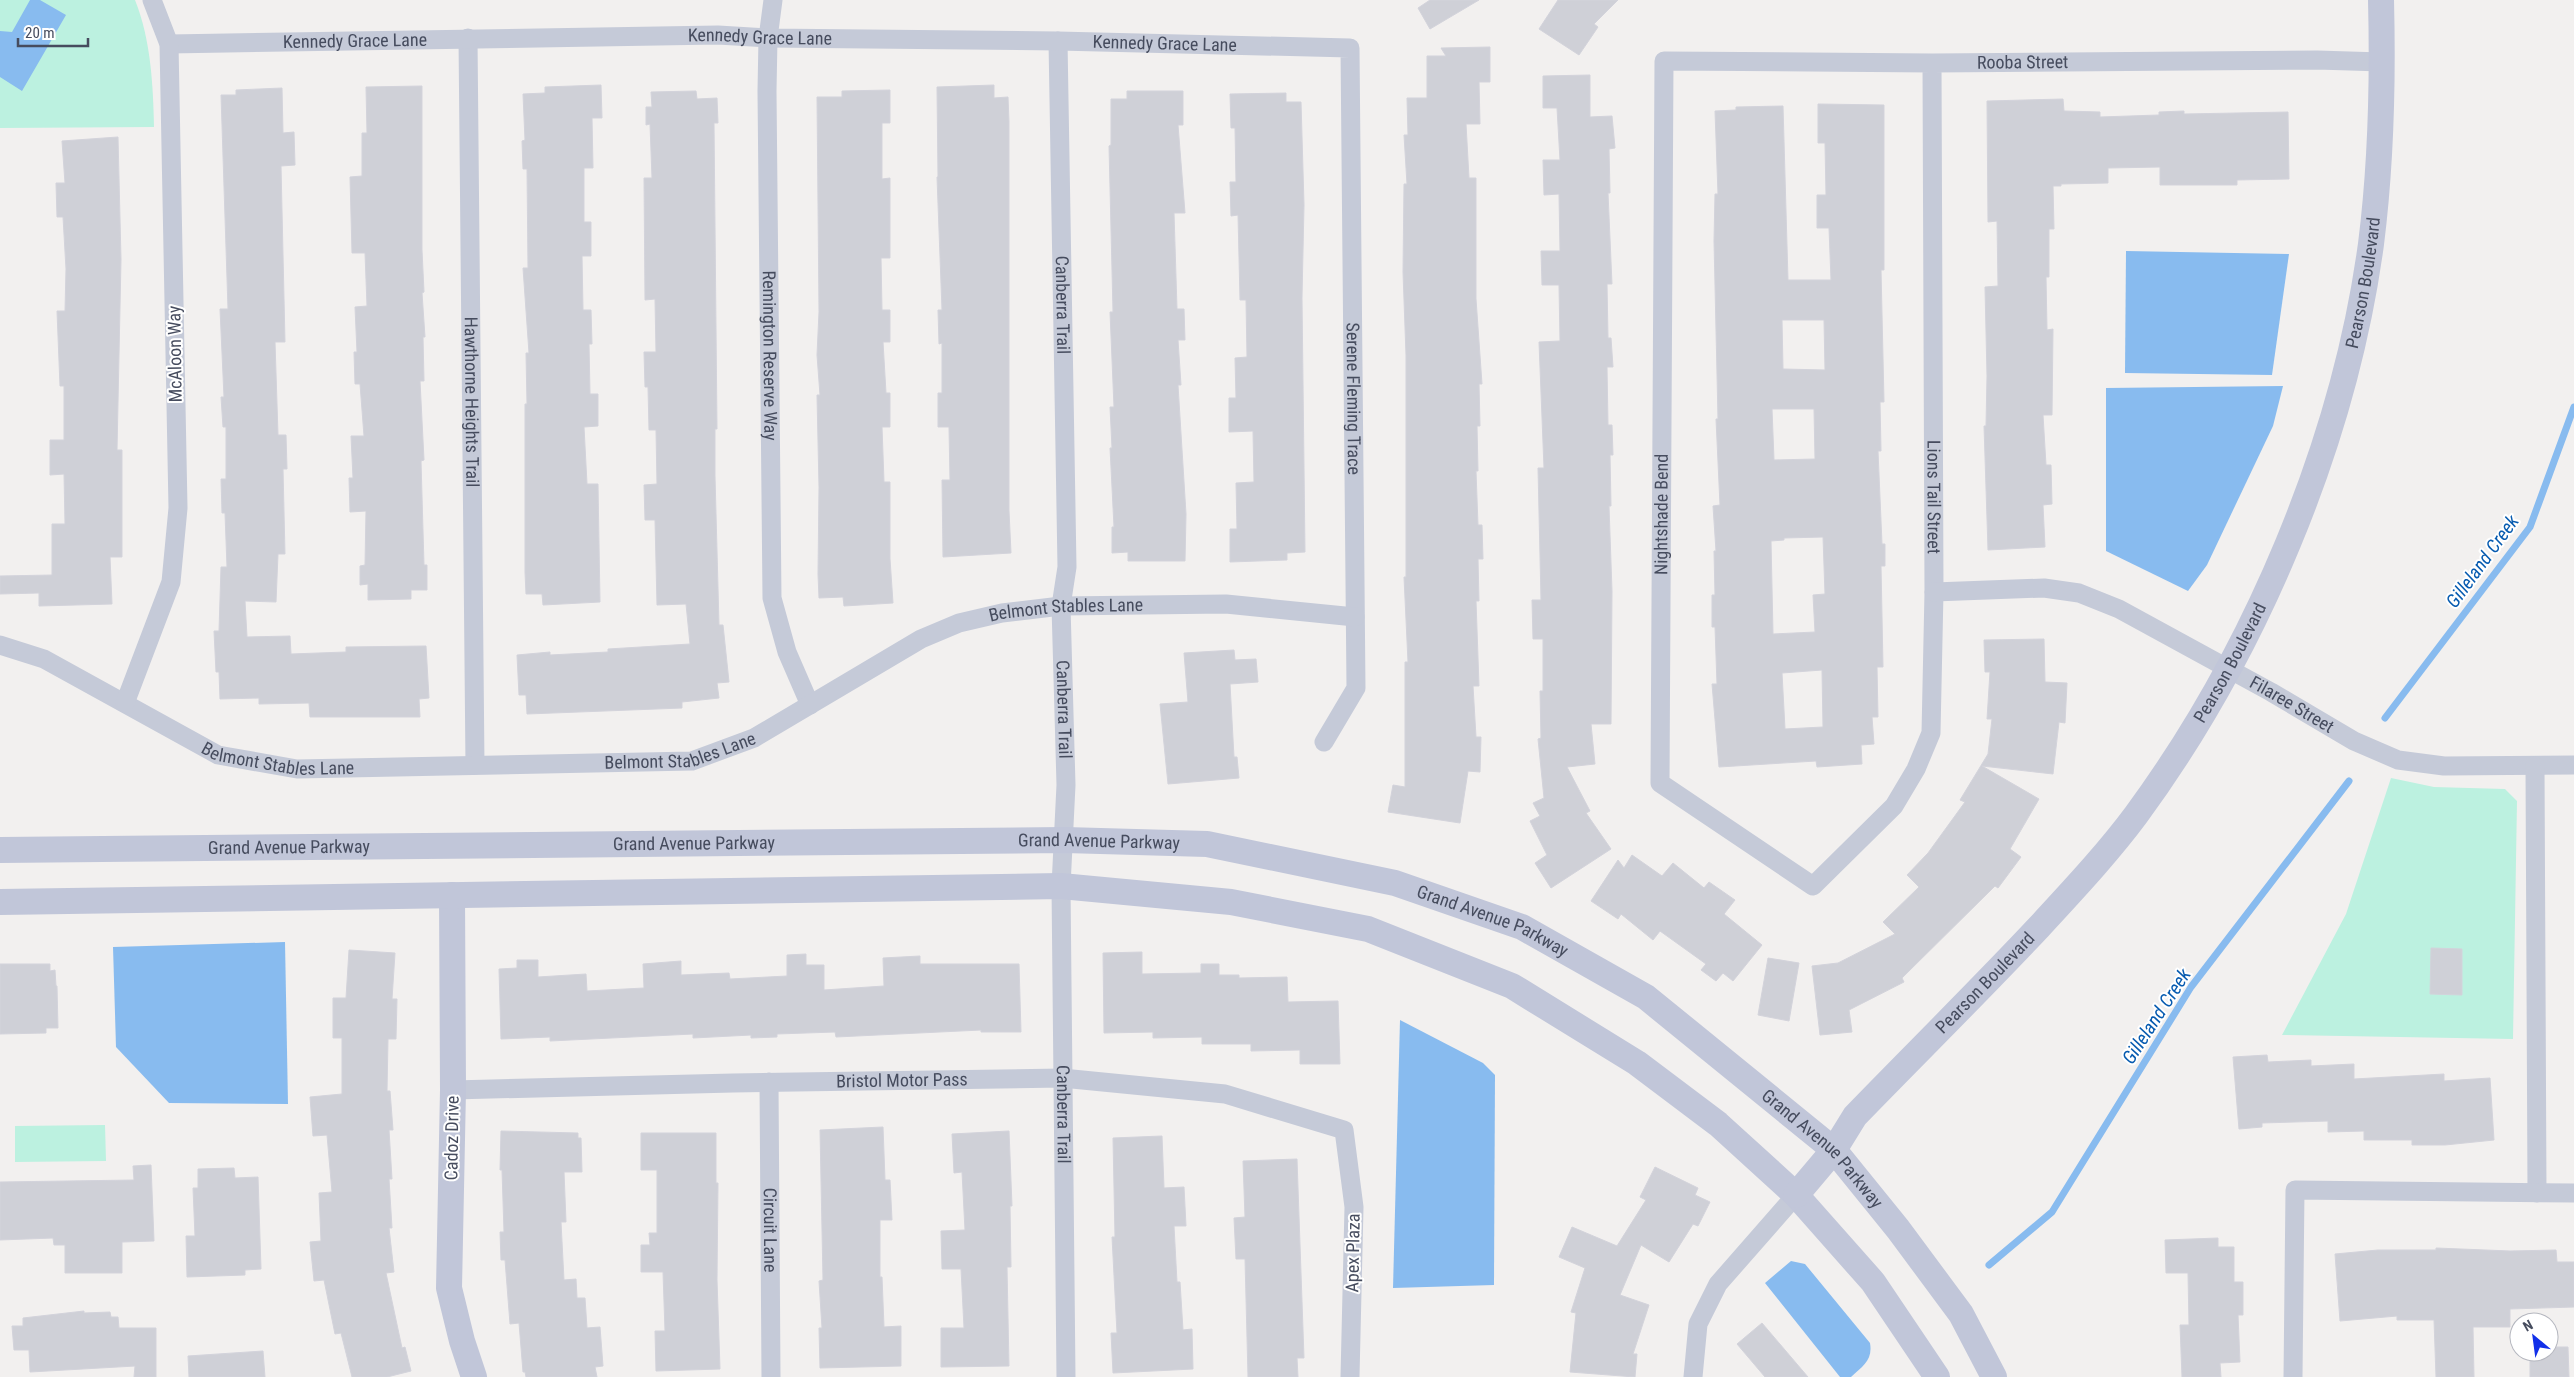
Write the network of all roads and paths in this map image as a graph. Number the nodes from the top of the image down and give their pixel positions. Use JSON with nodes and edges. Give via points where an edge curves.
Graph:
{"nodes":[{"id":1,"x":152,"y":0,"type":"edge"},
{"id":2,"x":773,"y":0,"type":"edge"},
{"id":3,"x":2381,"y":0,"type":"edge"},
{"id":4,"x":468,"y":38,"type":"junction"},
{"id":5,"x":768,"y":38,"type":"junction"},
{"id":6,"x":1058,"y":41,"type":"junction"},
{"id":7,"x":169,"y":44,"type":"junction"},
{"id":8,"x":1350,"y":48,"type":"joint"},
{"id":9,"x":1664,"y":61,"type":"joint"},
{"id":10,"x":2382,"y":62,"type":"junction"},
{"id":11,"x":1932,"y":63,"type":"junction"},
{"id":12,"x":1934,"y":592,"type":"junction"},
{"id":13,"x":1062,"y":606,"type":"junction"},
{"id":14,"x":1355,"y":616,"type":"junction"},
{"id":15,"x":0,"y":645,"type":"edge"},
{"id":16,"x":2227,"y":669,"type":"junction"},
{"id":17,"x":125,"y":703,"type":"junction"},
{"id":18,"x":810,"y":705,"type":"junction"},
{"id":19,"x":1324,"y":742,"type":"dead end"},
{"id":20,"x":475,"y":765,"type":"junction"},
{"id":21,"x":2574,"y":765,"type":"edge"},
{"id":22,"x":2535,"y":766,"type":"junction"},
{"id":23,"x":1065,"y":840,"type":"junction"},
{"id":24,"x":0,"y":850,"type":"edge"},
{"id":25,"x":1061,"y":886,"type":"junction"},
{"id":26,"x":1813,"y":886,"type":"joint"},
{"id":27,"x":452,"y":894,"type":"junction"},
{"id":28,"x":0,"y":902,"type":"edge"},
{"id":29,"x":1062,"y":1078,"type":"junction"},
{"id":30,"x":769,"y":1082,"type":"junction"},
{"id":31,"x":452,"y":1090,"type":"junction"},
{"id":32,"x":1344,"y":1130,"type":"joint"},
{"id":33,"x":1834,"y":1150,"type":"junction"},
{"id":34,"x":2537,"y":1193,"type":"junction"},
{"id":35,"x":2574,"y":1193,"type":"edge"},
{"id":36,"x":1796,"y":1194,"type":"junction"},
{"id":37,"x":474,"y":1377,"type":"edge"},
{"id":38,"x":771,"y":1377,"type":"edge"},
{"id":39,"x":1066,"y":1377,"type":"edge"},
{"id":40,"x":1350,"y":1377,"type":"edge"},
{"id":41,"x":1693,"y":1377,"type":"edge"},
{"id":42,"x":1937,"y":1377,"type":"edge"},
{"id":43,"x":1994,"y":1377,"type":"edge"},
{"id":44,"x":2293,"y":1377,"type":"edge"}],
"edges":[{"from":1,"to":7,"type":"street","name":"McAloon Way"},
{"from":2,"to":5,"type":"street","name":"Remington Reserve Way"},
{"from":3,"to":10,"type":"street","name":"Pearson Boulevard"},
{"from":4,"to":5,"type":"street","name":"Kennedy Grace Lane","via":[[718,35]]},
{"from":4,"to":7,"type":"street","name":"Kennedy Grace Lane"},
{"from":4,"to":20,"type":"street","name":"Hawthorne Heights Trail"},
{"from":5,"to":6,"type":"street","name":"Kennedy Grace Lane"},
{"from":5,"to":18,"type":"street","name":"Remington Reserve Way","via":[[772,598],[787,652]]},
{"from":6,"to":8,"type":"street","name":"Kennedy Grace Lane"},
{"from":6,"to":13,"type":"street","name":"Canberra Trail","via":[[1067,567]]},
{"from":7,"to":17,"type":"street","name":"McAloon Way","via":[[178,508],[171,582]]},
{"from":8,"to":14,"type":"street","name":"Serene Fleming Trace"},
{"from":9,"to":11,"type":"street","name":"Rooba Street"},
{"from":9,"to":26,"type":"street","name":"Nightshade Bend","via":[[1660,783]]},
{"from":10,"to":11,"type":"street","name":"Rooba Street"},
{"from":10,"to":16,"type":"street","name":"Pearson Boulevard","via":[[2370,244],[2344,379],[2312,484],[2281,561]]},
{"from":11,"to":12,"type":"street","name":"Lions Tail Street"},
{"from":12,"to":16,"type":"street","name":"Filaree Street","via":[[2044,588],[2079,593],[2119,609]]},
{"from":12,"to":26,"type":"street","name":"Lions Tail Street","via":[[1931,733],[1916,769],[1894,806]]},
{"from":13,"to":14,"type":"street","name":"Belmont Stables Lane","via":[[1226,604]]},
{"from":13,"to":18,"type":"street","name":"Belmont Stables Lane","via":[[1002,613],[959,623],[921,639]]},
{"from":13,"to":23,"type":"street","name":"Canberra Trail"},
{"from":14,"to":19,"type":"street","name":"Serene Fleming Trace","via":[[1356,688]]},
{"from":15,"to":17,"type":"street","name":"Belmont Stables Lane","via":[[44,659]]},
{"from":16,"to":22,"type":"street","name":"Filaree Street","via":[[2354,741],[2398,760],[2444,766]]},
{"from":16,"to":33,"type":"street","name":"Pearson Boulevard","via":[[2187,739],[2135,816],[2053,912],[1855,1116]]},
{"from":17,"to":20,"type":"street","name":"Belmont Stables Lane","via":[[218,755],[297,770]]},
{"from":18,"to":20,"type":"street","name":"Belmont Stables Lane","via":[[754,738],[692,761]]},
{"from":21,"to":22,"type":"street","name":"Filaree Street"},
{"from":22,"to":34,"type":"street"},
{"from":23,"to":24,"type":"street","name":"Grand Avenue Parkway"},
{"from":23,"to":25,"type":"street","name":"Canberra Trail"},
{"from":23,"to":33,"type":"street","name":"Grand Avenue Parkway","via":[[1206,844],[1395,883],[1522,927],[1646,997]]},
{"from":25,"to":27,"type":"street"},
{"from":25,"to":29,"type":"street","name":"Canberra Trail"},
{"from":25,"to":36,"type":"street","via":[[1231,902],[1368,929],[1512,986],[1637,1063],[1718,1124]]},
{"from":27,"to":28,"type":"street"},
{"from":27,"to":31,"type":"street","name":"Cadoz Drive"},
{"from":29,"to":30,"type":"street","name":"Bristol Motor Pass"},
{"from":29,"to":32,"type":"street","name":"Bristol Motor Pass","via":[[1225,1094]]},
{"from":29,"to":39,"type":"street","name":"Canberra Trail"},
{"from":30,"to":31,"type":"street","name":"Bristol Motor Pass"},
{"from":30,"to":38,"type":"street","name":"Circuit Lane"},
{"from":31,"to":37,"type":"street","name":"Cadoz Drive","via":[[449,1288]]},
{"from":32,"to":40,"type":"street","name":"Apex Plaza","via":[[1354,1207]]},
{"from":33,"to":36,"type":"street","name":"Pearson Boulevard"},
{"from":33,"to":43,"type":"street","name":"Grand Avenue Parkway","via":[[1961,1314]]},
{"from":34,"to":35,"type":"street"},
{"from":34,"to":44,"type":"street","via":[[2295,1190]]},
{"from":36,"to":41,"type":"street","via":[[1718,1284],[1698,1324]]},
{"from":36,"to":42,"type":"street","via":[[1873,1282]]}]}
